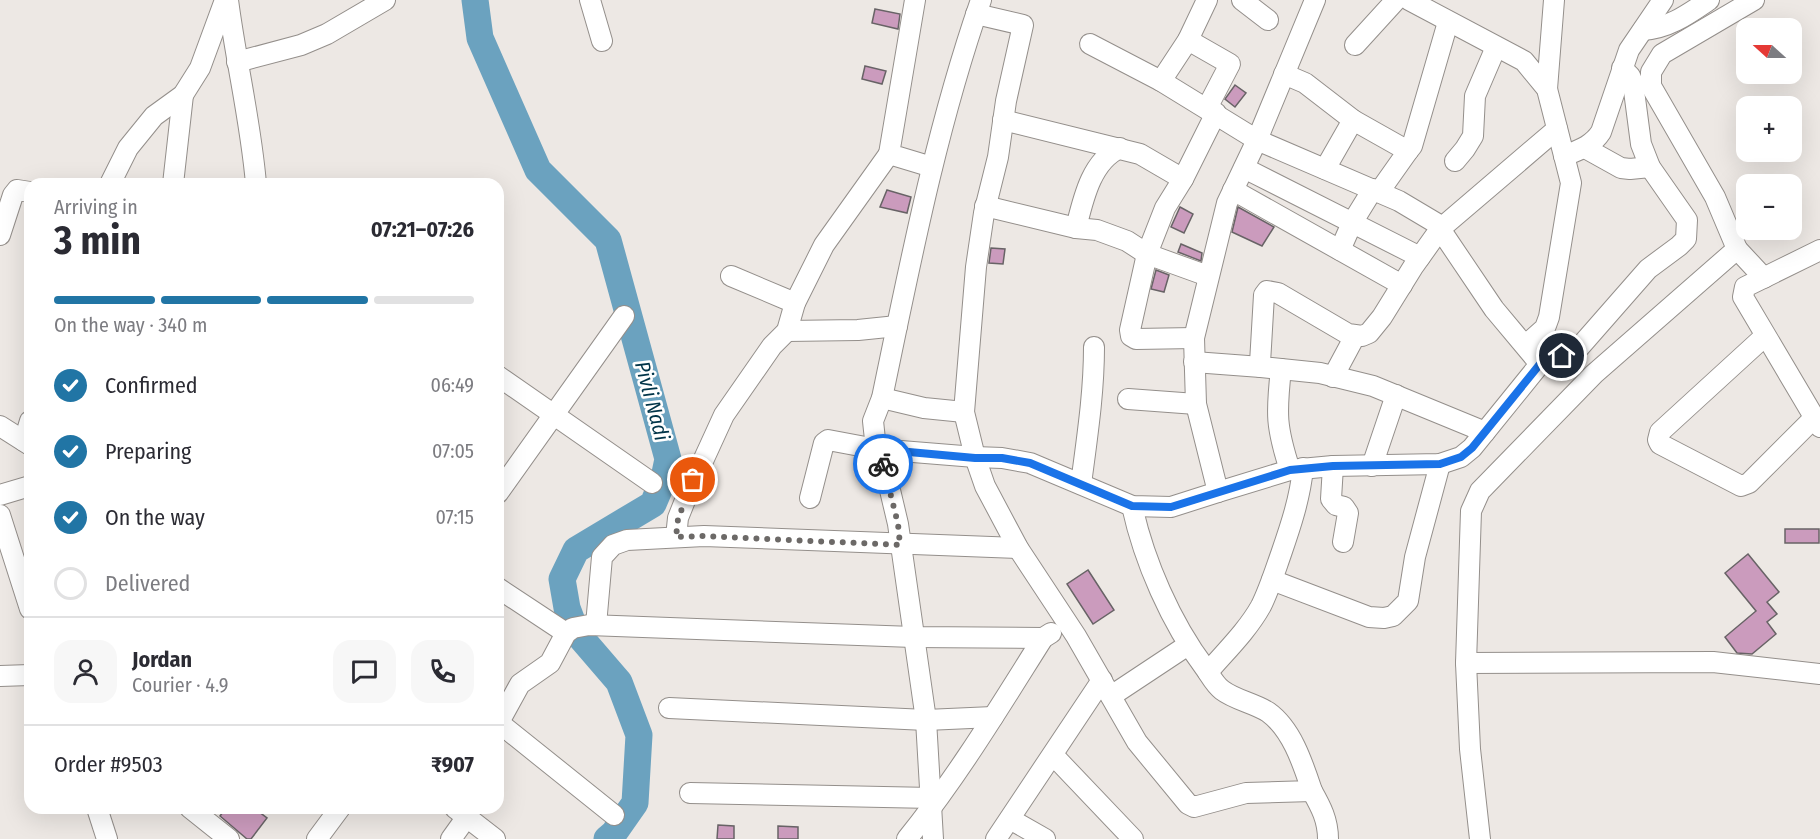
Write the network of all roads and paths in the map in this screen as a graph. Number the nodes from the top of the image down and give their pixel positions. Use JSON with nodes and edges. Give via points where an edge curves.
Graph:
{"nodes":[{"id":1,"x":227,"y":0,"type":"edge"},
{"id":2,"x":385,"y":0,"type":"edge"},
{"id":3,"x":590,"y":0,"type":"edge"},
{"id":4,"x":915,"y":0,"type":"edge"},
{"id":5,"x":1207,"y":0,"type":"edge"},
{"id":6,"x":1242,"y":0,"type":"edge"},
{"id":7,"x":1315,"y":0,"type":"edge"},
{"id":8,"x":1396,"y":0,"type":"edge"},
{"id":9,"x":1409,"y":0,"type":"edge"},
{"id":10,"x":1663,"y":0,"type":"edge"},
{"id":11,"x":1709,"y":0,"type":"edge"},
{"id":12,"x":1754,"y":0,"type":"edge"},
{"id":13,"x":1549,"y":3,"type":"edge"},
{"id":14,"x":978,"y":7,"type":"edge"},
{"id":15,"x":1268,"y":20,"type":"dead end"},
{"id":16,"x":1448,"y":22,"type":"junction"},
{"id":17,"x":1643,"y":30,"type":"junction"},
{"id":18,"x":1188,"y":40,"type":"junction"},
{"id":19,"x":602,"y":41,"type":"dead end"},
{"id":20,"x":1090,"y":44,"type":"dead end"},
{"id":21,"x":1355,"y":45,"type":"dead end"},
{"id":22,"x":1496,"y":47,"type":"junction"},
{"id":23,"x":237,"y":62,"type":"junction"},
{"id":24,"x":1622,"y":68,"type":"junction"},
{"id":25,"x":1284,"y":74,"type":"junction"},
{"id":26,"x":1161,"y":81,"type":"junction"},
{"id":27,"x":1547,"y":89,"type":"junction"},
{"id":28,"x":183,"y":95,"type":"junction"},
{"id":29,"x":1211,"y":111,"type":"junction"},
{"id":30,"x":1003,"y":120,"type":"junction"},
{"id":31,"x":1353,"y":120,"type":"junction"},
{"id":32,"x":1557,"y":129,"type":"junction"},
{"id":33,"x":1257,"y":140,"type":"junction"},
{"id":34,"x":1120,"y":148,"type":"junction"},
{"id":35,"x":1585,"y":148,"type":"junction"},
{"id":36,"x":1408,"y":151,"type":"junction"},
{"id":37,"x":889,"y":154,"type":"junction"},
{"id":38,"x":1564,"y":156,"type":"junction"},
{"id":39,"x":1455,"y":161,"type":"dead end"},
{"id":40,"x":932,"y":167,"type":"junction"},
{"id":41,"x":1650,"y":167,"type":"junction"},
{"id":42,"x":1244,"y":168,"type":"junction"},
{"id":43,"x":1325,"y":169,"type":"junction"},
{"id":44,"x":113,"y":178,"type":"edge"},
{"id":45,"x":174,"y":178,"type":"edge"},
{"id":46,"x":255,"y":178,"type":"edge"},
{"id":47,"x":1183,"y":179,"type":"junction"},
{"id":48,"x":1233,"y":190,"type":"junction"},
{"id":49,"x":1376,"y":190,"type":"junction"},
{"id":50,"x":24,"y":191,"type":"edge"},
{"id":51,"x":985,"y":206,"type":"junction"},
{"id":52,"x":1352,"y":223,"type":"junction"},
{"id":53,"x":1076,"y":228,"type":"junction"},
{"id":54,"x":1440,"y":229,"type":"junction"},
{"id":55,"x":0,"y":235,"type":"edge"},
{"id":56,"x":1737,"y":249,"type":"junction"},
{"id":57,"x":1340,"y":250,"type":"junction"},
{"id":58,"x":1820,"y":250,"type":"edge"},
{"id":59,"x":1148,"y":254,"type":"junction"},
{"id":60,"x":1420,"y":257,"type":"junction"},
{"id":61,"x":731,"y":276,"type":"dead end"},
{"id":62,"x":1208,"y":276,"type":"junction"},
{"id":63,"x":1764,"y":278,"type":"junction"},
{"id":64,"x":1401,"y":285,"type":"junction"},
{"id":65,"x":795,"y":303,"type":"junction"},
{"id":66,"x":624,"y":316,"type":"dead end"},
{"id":67,"x":897,"y":326,"type":"junction"},
{"id":68,"x":787,"y":331,"type":"junction"},
{"id":69,"x":1355,"y":336,"type":"junction"},
{"id":70,"x":1765,"y":336,"type":"junction"},
{"id":71,"x":1194,"y":338,"type":"junction"},
{"id":72,"x":1526,"y":345,"type":"junction"},
{"id":73,"x":1094,"y":347,"type":"dead end"},
{"id":74,"x":1194,"y":362,"type":"junction"},
{"id":75,"x":1540,"y":364,"type":"junction"},
{"id":76,"x":1261,"y":367,"type":"junction"},
{"id":77,"x":1281,"y":369,"type":"junction"},
{"id":78,"x":1333,"y":376,"type":"junction"},
{"id":79,"x":504,"y":380,"type":"edge"},
{"id":80,"x":1396,"y":395,"type":"junction"},
{"id":81,"x":882,"y":398,"type":"junction"},
{"id":82,"x":1128,"y":399,"type":"dead end"},
{"id":83,"x":1196,"y":404,"type":"junction"},
{"id":84,"x":964,"y":411,"type":"junction"},
{"id":85,"x":554,"y":416,"type":"junction"},
{"id":86,"x":1817,"y":422,"type":"edge"},
{"id":87,"x":0,"y":426,"type":"edge"},
{"id":88,"x":1485,"y":432,"type":"junction"},
{"id":89,"x":24,"y":441,"type":"edge"},
{"id":90,"x":876,"y":449,"type":"junction"},
{"id":91,"x":975,"y":458,"type":"junction"},
{"id":92,"x":1440,"y":464,"type":"junction"},
{"id":93,"x":1333,"y":466,"type":"junction"},
{"id":94,"x":1372,"y":466,"type":"junction"},
{"id":95,"x":1297,"y":469,"type":"junction"},
{"id":96,"x":652,"y":483,"type":"dead end"},
{"id":97,"x":1081,"y":484,"type":"junction"},
{"id":98,"x":504,"y":485,"type":"edge"},
{"id":99,"x":24,"y":488,"type":"edge"},
{"id":100,"x":1218,"y":492,"type":"junction"},
{"id":101,"x":0,"y":495,"type":"edge"},
{"id":102,"x":810,"y":498,"type":"dead end"},
{"id":103,"x":1132,"y":506,"type":"junction"},
{"id":104,"x":0,"y":515,"type":"edge"},
{"id":105,"x":676,"y":537,"type":"junction"},
{"id":106,"x":1343,"y":542,"type":"dead end"},
{"id":107,"x":900,"y":545,"type":"junction"},
{"id":108,"x":1018,"y":548,"type":"junction"},
{"id":109,"x":1272,"y":580,"type":"junction"},
{"id":110,"x":24,"y":590,"type":"edge"},
{"id":111,"x":504,"y":591,"type":"edge"},
{"id":112,"x":1066,"y":622,"type":"junction"},
{"id":113,"x":581,"y":628,"type":"junction"},
{"id":114,"x":913,"y":637,"type":"junction"},
{"id":115,"x":1043,"y":638,"type":"junction"},
{"id":116,"x":1188,"y":645,"type":"junction"},
{"id":117,"x":1466,"y":663,"type":"junction"},
{"id":118,"x":1208,"y":672,"type":"junction"},
{"id":119,"x":1820,"y":674,"type":"edge"},
{"id":120,"x":24,"y":675,"type":"edge"},
{"id":121,"x":0,"y":676,"type":"edge"},
{"id":122,"x":1106,"y":688,"type":"junction"},
{"id":123,"x":669,"y":708,"type":"dead end"},
{"id":124,"x":504,"y":712,"type":"edge"},
{"id":125,"x":993,"y":717,"type":"junction"},
{"id":126,"x":926,"y":720,"type":"junction"},
{"id":127,"x":504,"y":728,"type":"edge"},
{"id":128,"x":1053,"y":755,"type":"junction"},
{"id":129,"x":1312,"y":791,"type":"junction"},
{"id":130,"x":690,"y":793,"type":"dead end"},
{"id":131,"x":932,"y":803,"type":"junction"},
{"id":132,"x":99,"y":814,"type":"edge"},
{"id":133,"x":198,"y":814,"type":"edge"},
{"id":134,"x":332,"y":814,"type":"edge"},
{"id":135,"x":461,"y":814,"type":"edge"},
{"id":136,"x":462,"y":814,"type":"edge"},
{"id":137,"x":614,"y":815,"type":"dead end"},
{"id":138,"x":1010,"y":819,"type":"junction"},
{"id":139,"x":107,"y":839,"type":"edge"},
{"id":140,"x":229,"y":839,"type":"edge"},
{"id":141,"x":317,"y":839,"type":"edge"},
{"id":142,"x":451,"y":839,"type":"edge"},
{"id":143,"x":495,"y":839,"type":"edge"},
{"id":144,"x":907,"y":839,"type":"edge"},
{"id":145,"x":933,"y":839,"type":"edge"},
{"id":146,"x":996,"y":839,"type":"edge"},
{"id":147,"x":1045,"y":839,"type":"edge"},
{"id":148,"x":1133,"y":839,"type":"edge"},
{"id":149,"x":1328,"y":839,"type":"edge"},
{"id":150,"x":1480,"y":839,"type":"edge"}],
"edges":[{"from":1,"to":23,"type":"street"},
{"from":1,"to":28,"type":"street","via":[[200,68]]},
{"from":2,"to":23,"type":"street","via":[[301,45]]},
{"from":3,"to":19,"type":"street"},
{"from":4,"to":37,"type":"street"},
{"from":5,"to":18,"type":"street"},
{"from":6,"to":15,"type":"street"},
{"from":7,"to":25,"type":"street"},
{"from":8,"to":21,"type":"street"},
{"from":9,"to":16,"type":"street"},
{"from":10,"to":17,"type":"street"},
{"from":11,"to":17,"type":"street","via":[[1673,23]]},
{"from":12,"to":56,"type":"street","via":[[1662,54],[1651,72],[1651,86],[1715,197]]},
{"from":13,"to":27,"type":"street"},
{"from":14,"to":30,"type":"street","via":[[1023,25]]},
{"from":14,"to":40,"type":"street"},
{"from":16,"to":22,"type":"street"},
{"from":16,"to":36,"type":"street"},
{"from":17,"to":24,"type":"street"},
{"from":18,"to":26,"type":"street"},
{"from":18,"to":29,"type":"street","via":[[1230,64]]},
{"from":20,"to":26,"type":"street"},
{"from":22,"to":27,"type":"street","via":[[1524,61]]},
{"from":22,"to":39,"type":"street","via":[[1475,96],[1473,136]]},
{"from":23,"to":46,"type":"street"},
{"from":24,"to":35,"type":"street","via":[[1600,132]]},
{"from":24,"to":41,"type":"street","via":[[1632,80],[1641,144]]},
{"from":25,"to":31,"type":"street","via":[[1305,82]]},
{"from":25,"to":33,"type":"street"},
{"from":26,"to":29,"type":"street"},
{"from":27,"to":32,"type":"street"},
{"from":28,"to":44,"type":"street","via":[[154,116],[128,148]]},
{"from":28,"to":45,"type":"street"},
{"from":29,"to":33,"type":"street"},
{"from":29,"to":47,"type":"street"},
{"from":30,"to":34,"type":"street"},
{"from":30,"to":51,"type":"street"},
{"from":31,"to":36,"type":"street"},
{"from":31,"to":43,"type":"street"},
{"from":32,"to":38,"type":"street"},
{"from":32,"to":54,"type":"street"},
{"from":33,"to":42,"type":"street"},
{"from":33,"to":43,"type":"street"},
{"from":34,"to":47,"type":"street","via":[[1140,154]]},
{"from":34,"to":53,"type":"street","via":[[1097,169],[1082,202]]},
{"from":35,"to":38,"type":"street"},
{"from":35,"to":41,"type":"street","via":[[1621,168]]},
{"from":36,"to":49,"type":"street"},
{"from":37,"to":40,"type":"street"},
{"from":37,"to":65,"type":"street","via":[[825,245]]},
{"from":38,"to":72,"type":"street","via":[[1571,183],[1549,317],[1545,328]]},
{"from":40,"to":67,"type":"street"},
{"from":41,"to":75,"type":"street","via":[[1687,220],[1686,239],[1648,269],[1577,350]]},
{"from":42,"to":48,"type":"street"},
{"from":42,"to":52,"type":"street"},
{"from":43,"to":49,"type":"street"},
{"from":47,"to":59,"type":"street","via":[[1165,208]]},
{"from":48,"to":57,"type":"street"},
{"from":48,"to":62,"type":"street"},
{"from":49,"to":52,"type":"street"},
{"from":49,"to":54,"type":"street","via":[[1436,223]]},
{"from":50,"to":55,"type":"street","via":[[17,190],[13,195]]},
{"from":51,"to":53,"type":"street"},
{"from":51,"to":84,"type":"street"},
{"from":52,"to":57,"type":"street"},
{"from":52,"to":60,"type":"street"},
{"from":53,"to":59,"type":"street","via":[[1097,230]]},
{"from":54,"to":60,"type":"street"},
{"from":54,"to":72,"type":"street","via":[[1494,309]]},
{"from":56,"to":63,"type":"street"},
{"from":56,"to":117,"type":"street","via":[[1594,374],[1480,491],[1471,511]]},
{"from":57,"to":64,"type":"street"},
{"from":58,"to":63,"type":"street"},
{"from":59,"to":62,"type":"street"},
{"from":59,"to":71,"type":"street","via":[[1131,336]]},
{"from":60,"to":64,"type":"street"},
{"from":61,"to":65,"type":"street"},
{"from":62,"to":71,"type":"street"},
{"from":63,"to":70,"type":"street","via":[[1745,287],[1743,297]]},
{"from":64,"to":69,"type":"street","via":[[1369,333]]},
{"from":65,"to":68,"type":"street"},
{"from":66,"to":85,"type":"street"},
{"from":67,"to":68,"type":"street"},
{"from":67,"to":81,"type":"street"},
{"from":68,"to":105,"type":"street","via":[[724,415],[686,498]]},
{"from":69,"to":76,"type":"street","via":[[1278,293],[1267,291]]},
{"from":69,"to":78,"type":"street"},
{"from":70,"to":86,"type":"street"},
{"from":70,"to":86,"type":"street","via":[[1660,432],[1660,444],[1744,486]]},
{"from":71,"to":74,"type":"street"},
{"from":72,"to":75,"type":"street"},
{"from":73,"to":97,"type":"street","via":[[1090,421]]},
{"from":74,"to":76,"type":"street"},
{"from":74,"to":83,"type":"street"},
{"from":75,"to":88,"type":"street"},
{"from":76,"to":77,"type":"street"},
{"from":77,"to":78,"type":"street"},
{"from":77,"to":95,"type":"street","via":[[1277,421],[1280,439]]},
{"from":78,"to":80,"type":"street"},
{"from":79,"to":85,"type":"street"},
{"from":80,"to":88,"type":"street"},
{"from":80,"to":94,"type":"street"},
{"from":81,"to":84,"type":"street","via":[[924,408]]},
{"from":81,"to":90,"type":"street","via":[[873,421]]},
{"from":82,"to":83,"type":"street"},
{"from":83,"to":100,"type":"street"},
{"from":84,"to":91,"type":"street"},
{"from":85,"to":96,"type":"street"},
{"from":85,"to":98,"type":"street"},
{"from":87,"to":89,"type":"street"},
{"from":88,"to":92,"type":"street","via":[[1461,457]]},
{"from":90,"to":91,"type":"street"},
{"from":90,"to":102,"type":"street","via":[[826,441]]},
{"from":90,"to":107,"type":"street","via":[[885,469]]},
{"from":91,"to":97,"type":"street","via":[[1030,463]]},
{"from":91,"to":108,"type":"street","via":[[985,486]]},
{"from":92,"to":94,"type":"street"},
{"from":92,"to":109,"type":"street","via":[[1415,557],[1410,594],[1401,611],[1384,618],[1369,617]]},
{"from":93,"to":94,"type":"street"},
{"from":93,"to":95,"type":"street"},
{"from":93,"to":106,"type":"street","via":[[1331,499],[1348,513]]},
{"from":95,"to":100,"type":"street"},
{"from":95,"to":109,"type":"street","via":[[1301,489]]},
{"from":97,"to":103,"type":"street"},
{"from":99,"to":101,"type":"street"},
{"from":100,"to":103,"type":"street","via":[[1171,507]]},
{"from":103,"to":116,"type":"street","via":[[1162,593]]},
{"from":104,"to":110,"type":"street"},
{"from":105,"to":107,"type":"street"},
{"from":105,"to":113,"type":"street","via":[[627,540],[607,550]]},
{"from":107,"to":108,"type":"street"},
{"from":107,"to":114,"type":"street"},
{"from":108,"to":112,"type":"street"},
{"from":109,"to":118,"type":"street","via":[[1247,627]]},
{"from":111,"to":113,"type":"street"},
{"from":112,"to":115,"type":"street"},
{"from":112,"to":122,"type":"street"},
{"from":113,"to":114,"type":"street"},
{"from":113,"to":124,"type":"street","via":[[550,663],[520,684]]},
{"from":114,"to":115,"type":"street"},
{"from":114,"to":126,"type":"street"},
{"from":115,"to":125,"type":"street"},
{"from":116,"to":118,"type":"street"},
{"from":116,"to":122,"type":"street"},
{"from":117,"to":119,"type":"street","via":[[1713,662]]},
{"from":117,"to":150,"type":"street"},
{"from":118,"to":129,"type":"street","via":[[1221,690],[1276,720],[1299,751]]},
{"from":120,"to":121,"type":"street"},
{"from":122,"to":128,"type":"street"},
{"from":122,"to":129,"type":"street","via":[[1137,742],[1188,804],[1194,807],[1246,793]]},
{"from":123,"to":126,"type":"street"},
{"from":125,"to":126,"type":"street"},
{"from":125,"to":131,"type":"street"},
{"from":126,"to":131,"type":"street"},
{"from":127,"to":137,"type":"street"},
{"from":128,"to":138,"type":"street"},
{"from":128,"to":148,"type":"street"},
{"from":129,"to":149,"type":"street","via":[[1322,807]]},
{"from":130,"to":131,"type":"street"},
{"from":131,"to":144,"type":"street"},
{"from":131,"to":145,"type":"street"},
{"from":132,"to":139,"type":"street"},
{"from":133,"to":140,"type":"street"},
{"from":134,"to":141,"type":"street"},
{"from":135,"to":142,"type":"street"},
{"from":136,"to":143,"type":"street"},
{"from":138,"to":146,"type":"street"},
{"from":138,"to":147,"type":"street"}]}
